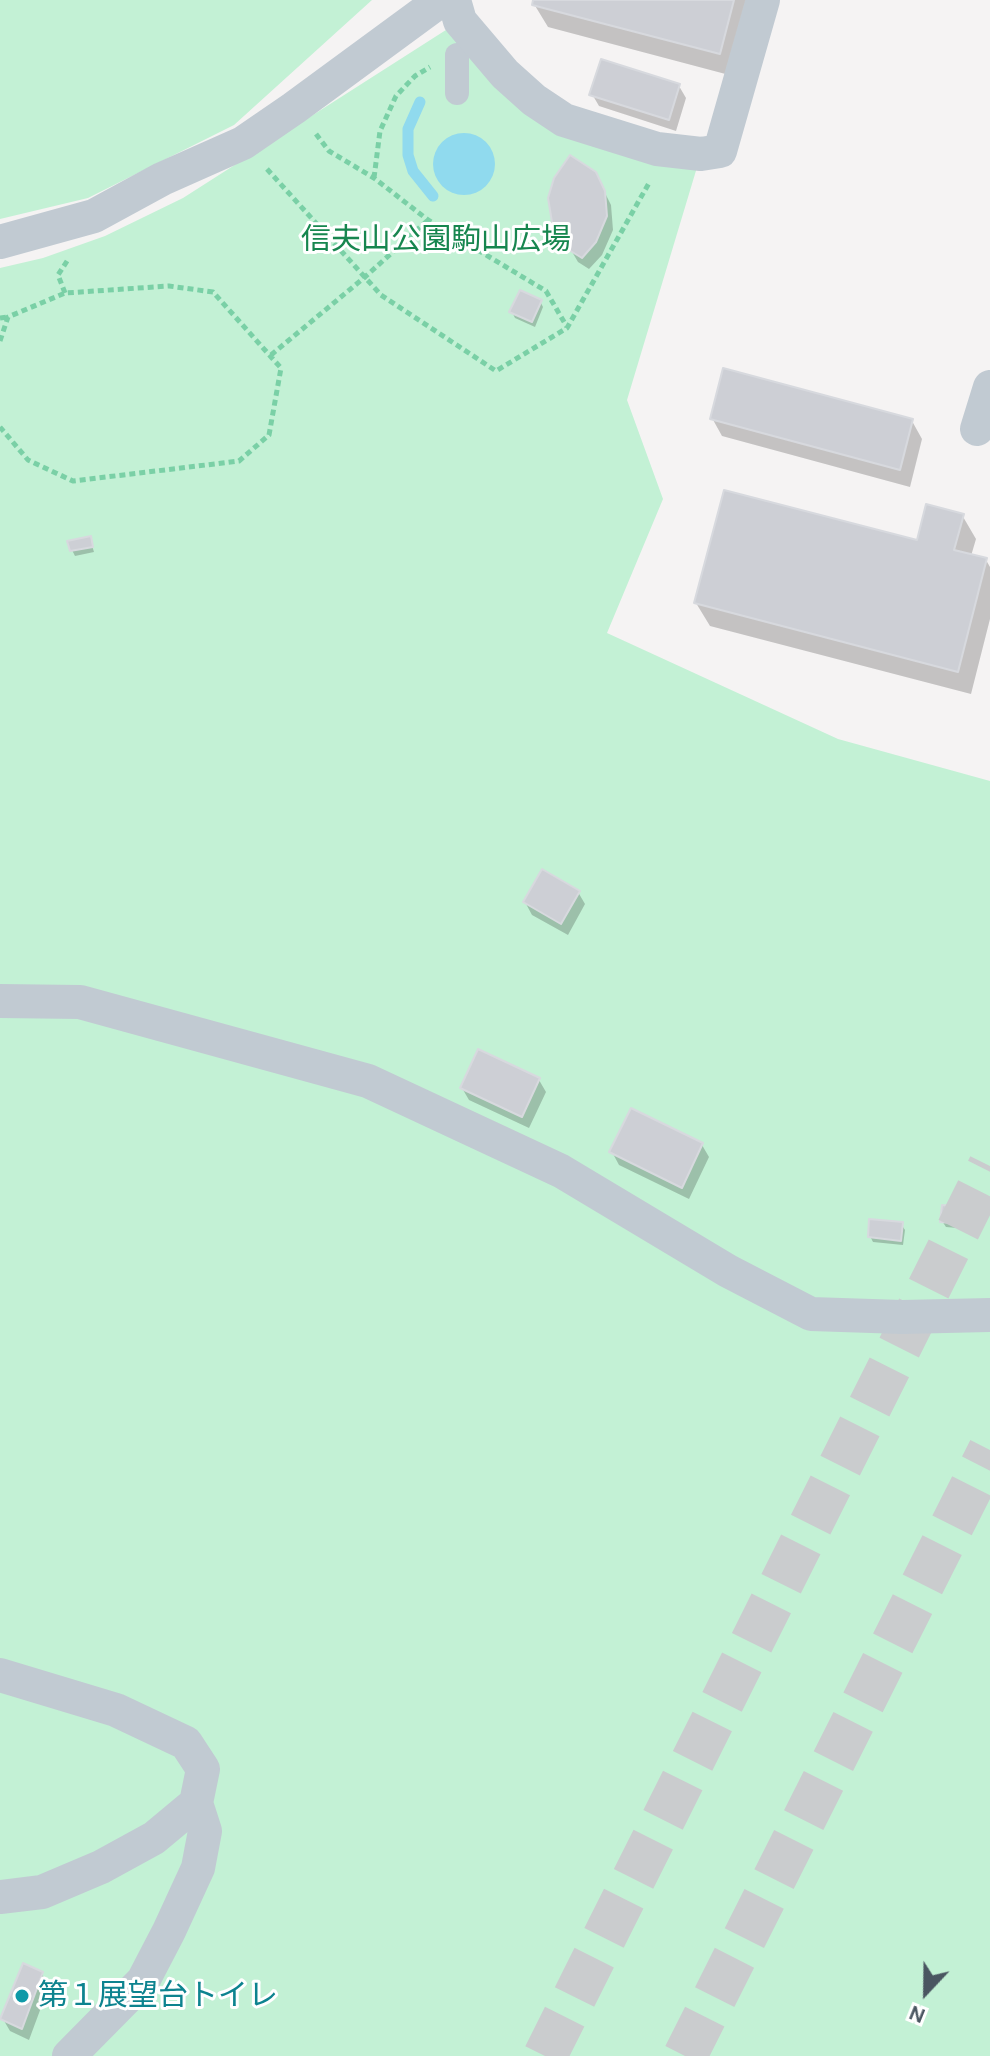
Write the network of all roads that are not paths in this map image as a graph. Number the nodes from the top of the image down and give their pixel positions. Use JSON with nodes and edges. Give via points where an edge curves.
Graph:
{"nodes":[{"id":1,"x":441,"y":0,"type":"edge"},
{"id":2,"x":454,"y":0,"type":"edge"},
{"id":3,"x":763,"y":0,"type":"edge"},
{"id":4,"x":457,"y":55,"type":"dead end"},
{"id":5,"x":457,"y":93,"type":"dead end"},
{"id":6,"x":0,"y":242,"type":"edge"},
{"id":7,"x":990,"y":387,"type":"edge"},
{"id":8,"x":977,"y":429,"type":"dead end"},
{"id":9,"x":0,"y":1001,"type":"edge"},
{"id":10,"x":990,"y":1315,"type":"edge"},
{"id":11,"x":0,"y":1675,"type":"edge"},
{"id":12,"x":196,"y":1803,"type":"junction"},
{"id":13,"x":0,"y":1897,"type":"edge"},
{"id":14,"x":69,"y":2056,"type":"edge"}],
"edges":[{"from":1,"to":6,"type":"street","via":[[243,143],[94,216]]},
{"from":2,"to":3,"type":"street","via":[[460,21],[505,74],[564,120],[667,150],[701,154],[720,151]]},
{"from":4,"to":5,"type":"street"},
{"from":7,"to":8,"type":"street"},
{"from":9,"to":10,"type":"street","via":[[80,1002],[368,1081],[561,1171],[811,1314]]},
{"from":11,"to":12,"type":"street","via":[[116,1710],[186,1743],[203,1769]]},
{"from":12,"to":13,"type":"street","via":[[154,1838],[101,1867],[42,1892]]},
{"from":12,"to":14,"type":"street","via":[[205,1831],[198,1868],[169,1931],[143,1981]]}]}
